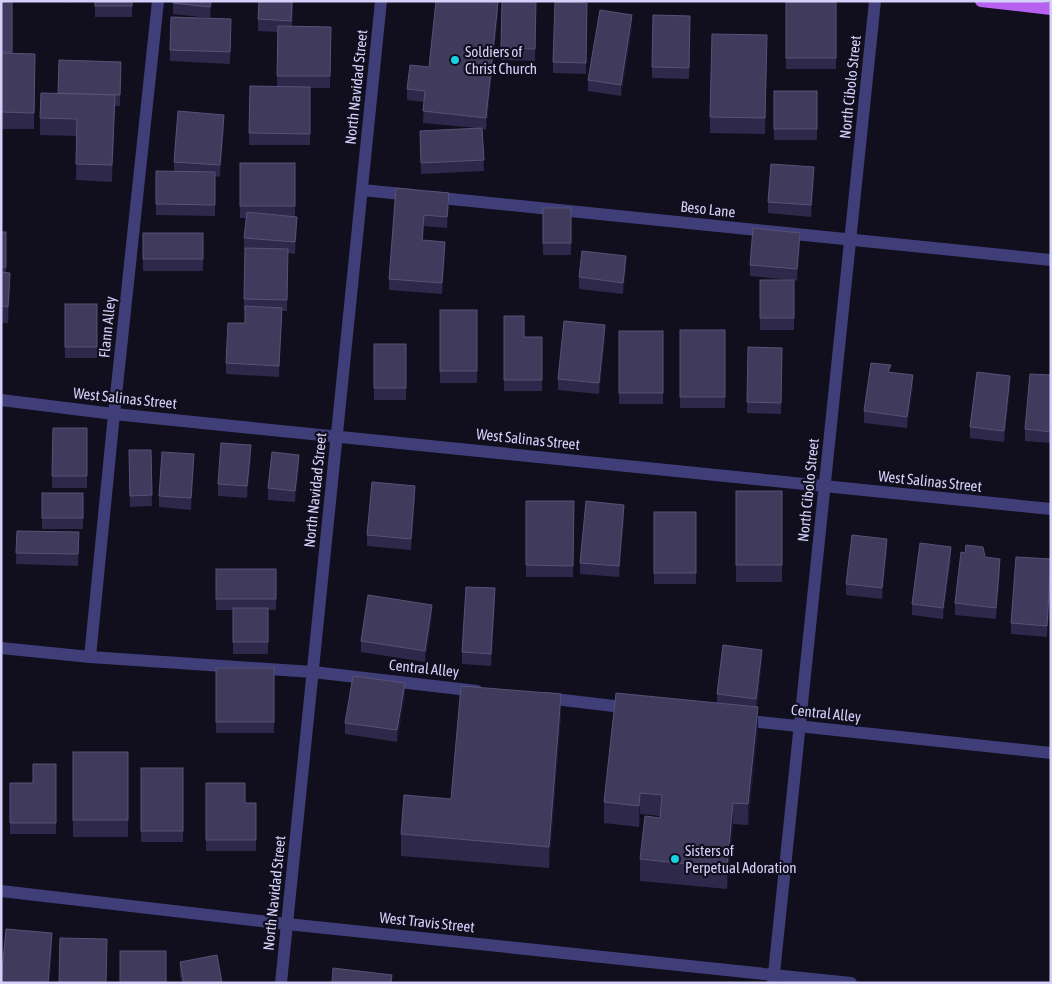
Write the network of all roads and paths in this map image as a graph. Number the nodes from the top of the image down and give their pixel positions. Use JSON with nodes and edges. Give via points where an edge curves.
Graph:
{"nodes":[{"id":1,"x":158,"y":1,"type":"edge"},
{"id":2,"x":382,"y":1,"type":"edge"},
{"id":3,"x":875,"y":1,"type":"edge"},
{"id":4,"x":981,"y":1,"type":"edge"},
{"id":5,"x":1051,"y":8,"type":"edge"},
{"id":6,"x":362,"y":190,"type":"junction"},
{"id":7,"x":850,"y":240,"type":"junction"},
{"id":8,"x":1051,"y":260,"type":"edge"},
{"id":9,"x":1,"y":400,"type":"edge"},
{"id":10,"x":114,"y":414,"type":"junction"},
{"id":11,"x":337,"y":436,"type":"junction"},
{"id":12,"x":825,"y":486,"type":"junction"},
{"id":13,"x":1051,"y":509,"type":"edge"},
{"id":14,"x":1,"y":648,"type":"edge"},
{"id":15,"x":90,"y":657,"type":"junction"},
{"id":16,"x":313,"y":672,"type":"junction"},
{"id":17,"x":492,"y":692,"type":"edge"},
{"id":18,"x":532,"y":697,"type":"edge"},
{"id":19,"x":641,"y":709,"type":"edge"},
{"id":20,"x":730,"y":719,"type":"edge"},
{"id":21,"x":800,"y":726,"type":"junction"},
{"id":22,"x":1051,"y":752,"type":"edge"},
{"id":23,"x":1,"y":891,"type":"edge"},
{"id":24,"x":287,"y":924,"type":"junction"},
{"id":25,"x":773,"y":979,"type":"edge"},
{"id":26,"x":281,"y":983,"type":"edge"},
{"id":27,"x":851,"y":983,"type":"edge"}],
"edges":[{"from":1,"to":10,"type":"street","name":"Flann Alley"},
{"from":2,"to":6,"type":"street","name":"North Navidad Street"},
{"from":3,"to":7,"type":"street","name":"North Cibolo Street"},
{"from":4,"to":5,"type":"main road"},
{"from":6,"to":7,"type":"street","name":"Beso Lane"},
{"from":6,"to":11,"type":"street","name":"North Navidad Street"},
{"from":7,"to":8,"type":"street","name":"Beso Lane"},
{"from":7,"to":12,"type":"street","name":"North Cibolo Street"},
{"from":9,"to":10,"type":"street","name":"West Salinas Street"},
{"from":10,"to":11,"type":"street","name":"West Salinas Street"},
{"from":10,"to":15,"type":"street","name":"Flann Alley"},
{"from":11,"to":12,"type":"street","name":"West Salinas Street"},
{"from":11,"to":16,"type":"street","name":"North Navidad Street"},
{"from":12,"to":13,"type":"street","name":"West Salinas Street"},
{"from":12,"to":21,"type":"street","name":"North Cibolo Street"},
{"from":14,"to":15,"type":"street","name":"Central Alley"},
{"from":15,"to":16,"type":"street","name":"Central Alley"},
{"from":16,"to":17,"type":"street","name":"Central Alley"},
{"from":16,"to":24,"type":"street","name":"North Navidad Street"},
{"from":18,"to":19,"type":"street"},
{"from":20,"to":21,"type":"street","name":"Central Alley"},
{"from":21,"to":22,"type":"street","name":"Central Alley"},
{"from":21,"to":25,"type":"street","name":"North Cibolo Street"},
{"from":23,"to":24,"type":"street","name":"West Travis Street"},
{"from":24,"to":25,"type":"street","name":"West Travis Street"},
{"from":24,"to":26,"type":"street","name":"North Navidad Street"},
{"from":25,"to":27,"type":"street","name":"West Travis Street"}]}
